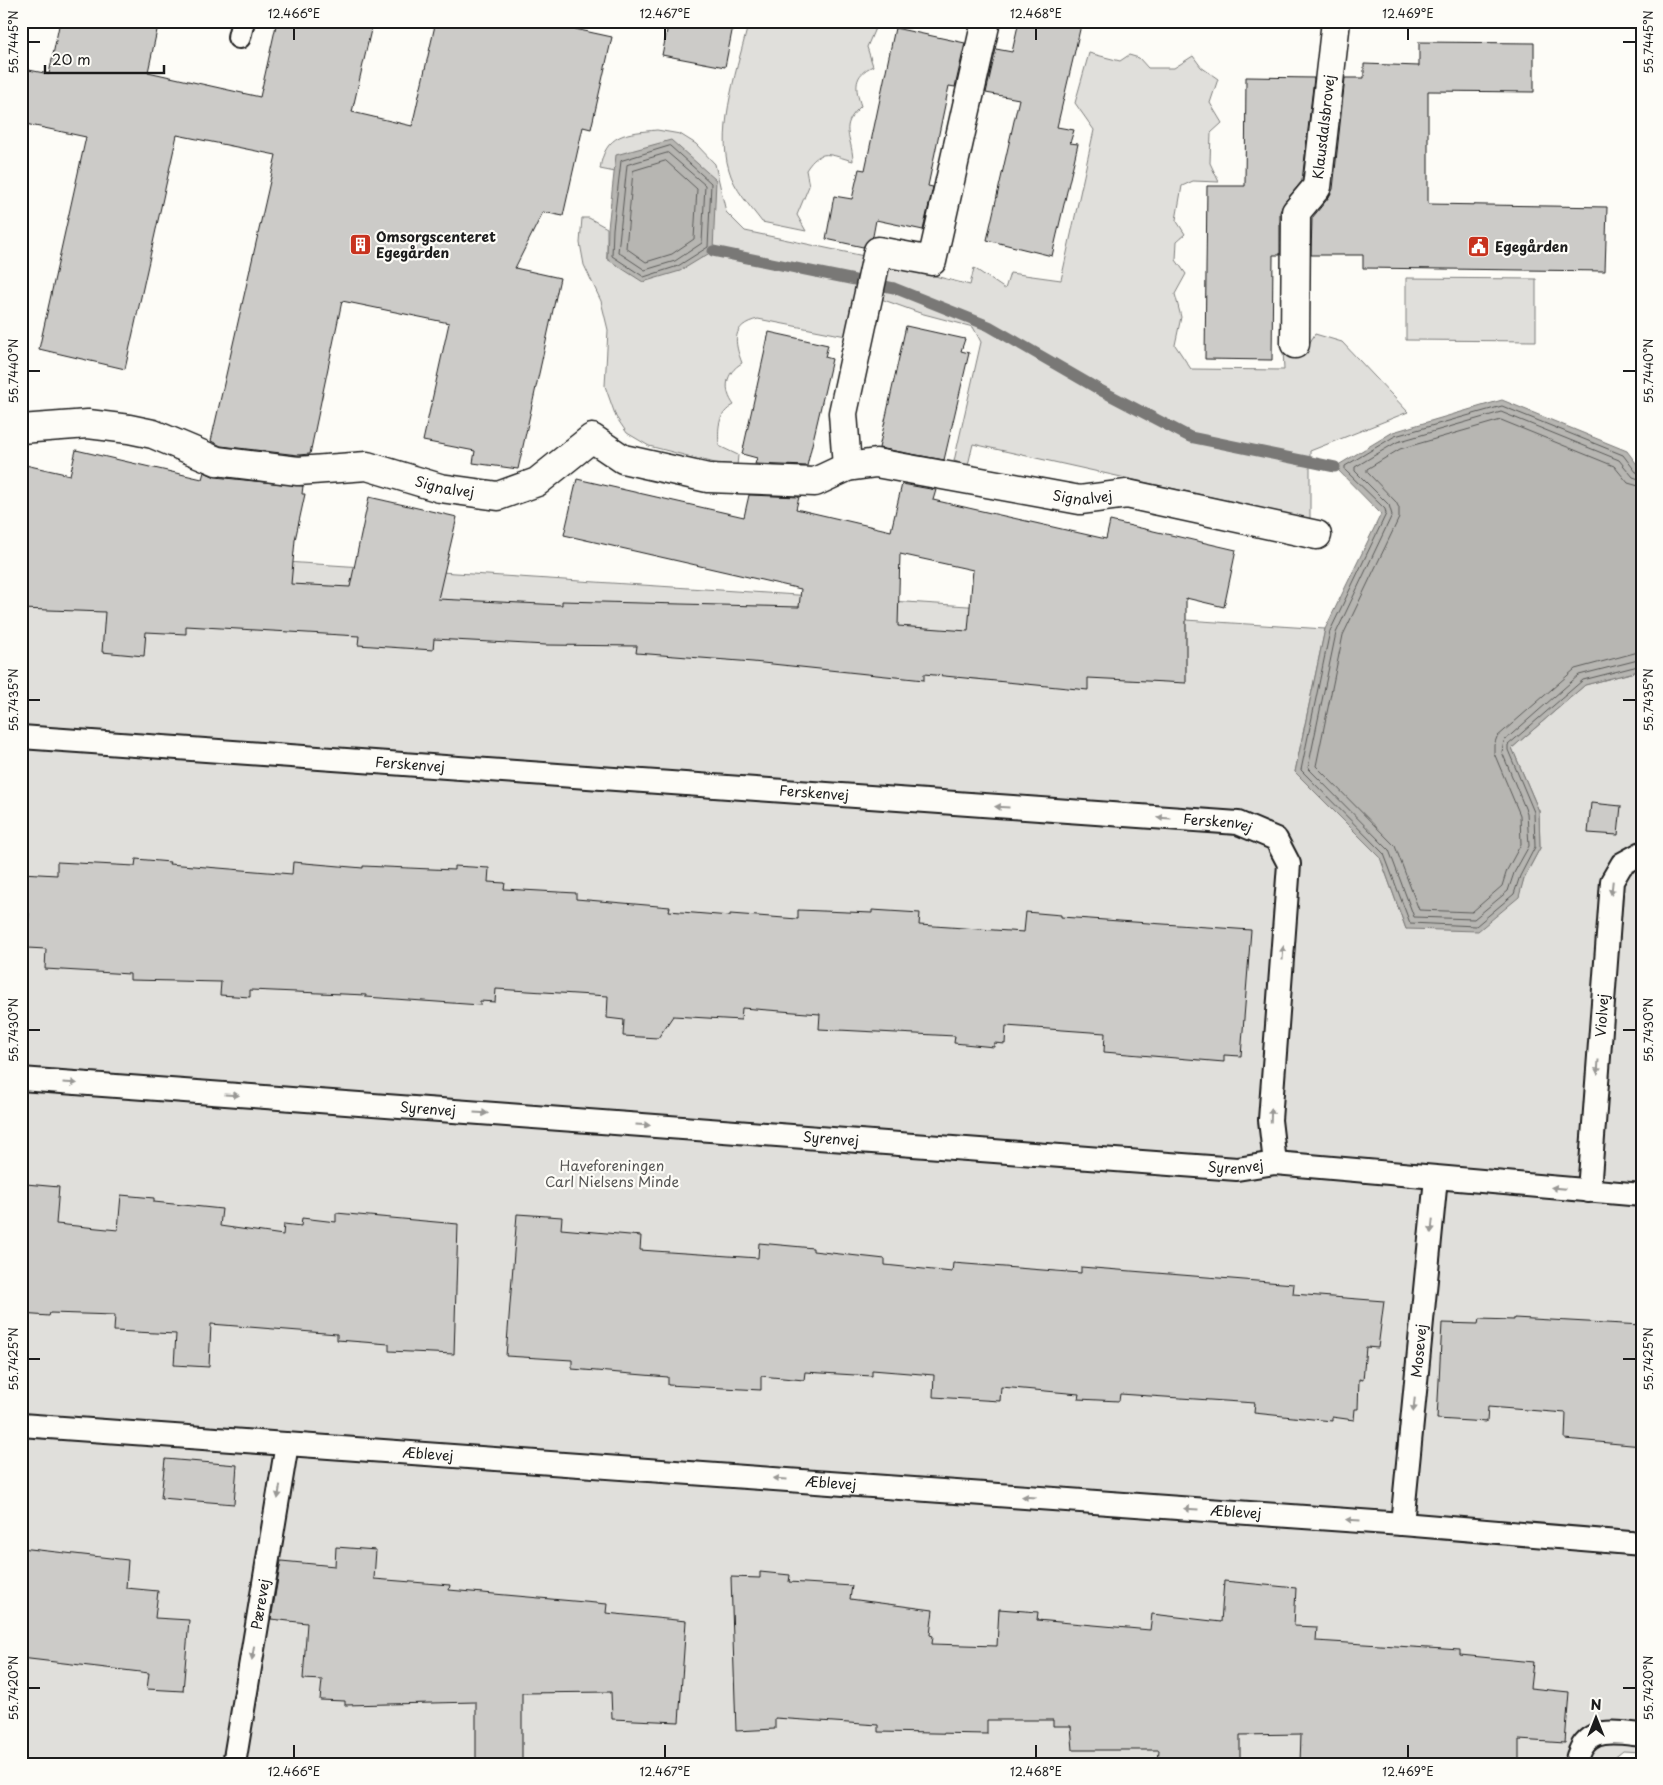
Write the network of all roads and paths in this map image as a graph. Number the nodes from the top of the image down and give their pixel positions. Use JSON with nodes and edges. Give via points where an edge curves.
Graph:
{"nodes":[{"id":1,"x":986,"y":21,"type":"edge"},
{"id":2,"x":1336,"y":21,"type":"edge"},
{"id":3,"x":1295,"y":344,"type":"dead end"},
{"id":4,"x":21,"y":429,"type":"edge"},
{"id":5,"x":847,"y":467,"type":"junction"},
{"id":6,"x":1317,"y":535,"type":"dead end"},
{"id":7,"x":21,"y":737,"type":"edge"},
{"id":8,"x":1642,"y":854,"type":"edge"},
{"id":9,"x":21,"y":1079,"type":"edge"},
{"id":10,"x":1275,"y":1163,"type":"junction"},
{"id":11,"x":1436,"y":1178,"type":"junction"},
{"id":12,"x":1589,"y":1191,"type":"junction"},
{"id":13,"x":1642,"y":1196,"type":"edge"},
{"id":14,"x":21,"y":1425,"type":"edge"},
{"id":15,"x":287,"y":1444,"type":"junction"},
{"id":16,"x":1402,"y":1524,"type":"junction"},
{"id":17,"x":1642,"y":1544,"type":"edge"},
{"id":18,"x":1642,"y":1734,"type":"edge"},
{"id":19,"x":234,"y":1764,"type":"edge"},
{"id":20,"x":1577,"y":1764,"type":"edge"}],
"edges":[{"from":1,"to":5,"type":"street","via":[[932,261],[877,255],[843,413]]},
{"from":2,"to":3,"type":"street","name":"Klausdalsbrovej","via":[[1317,188],[1296,212]]},
{"from":4,"to":5,"type":"street","name":"Signalvej","via":[[88,424],[129,429],[153,434],[217,461],[298,471],[367,466],[440,488],[498,496],[537,482],[592,438],[624,459],[708,478],[815,482]]},
{"from":5,"to":6,"type":"street","name":"Signalvej","via":[[876,463],[1080,500],[1128,494]]},
{"from":10,"to":7,"type":"lane","name":"Ferskenvej","one_way":true,"via":[[1270,1120],[1289,864],[1276,839],[1238,824]]},
{"from":8,"to":12,"type":"lane","name":"Violvej","one_way":true,"via":[[1622,864],[1612,881]]},
{"from":9,"to":10,"type":"lane","name":"Syrenvej","one_way":true,"via":[[1237,1169]]},
{"from":10,"to":11,"type":"lane","name":"Syrenvej"},
{"from":12,"to":11,"type":"lane","name":"Syrenvej","one_way":true},
{"from":11,"to":16,"type":"lane","name":"Mosevej","one_way":true},
{"from":12,"to":13,"type":"lane","name":"Syrenvej"},
{"from":14,"to":15,"type":"lane","name":"Æblevej"},
{"from":16,"to":15,"type":"lane","name":"Æblevej","one_way":true},
{"from":15,"to":19,"type":"lane","name":"Pærevej","one_way":true},
{"from":16,"to":17,"type":"lane","name":"Æblevej"},
{"from":18,"to":20,"type":"lane","via":[[1601,1732],[1585,1742]]}]}
